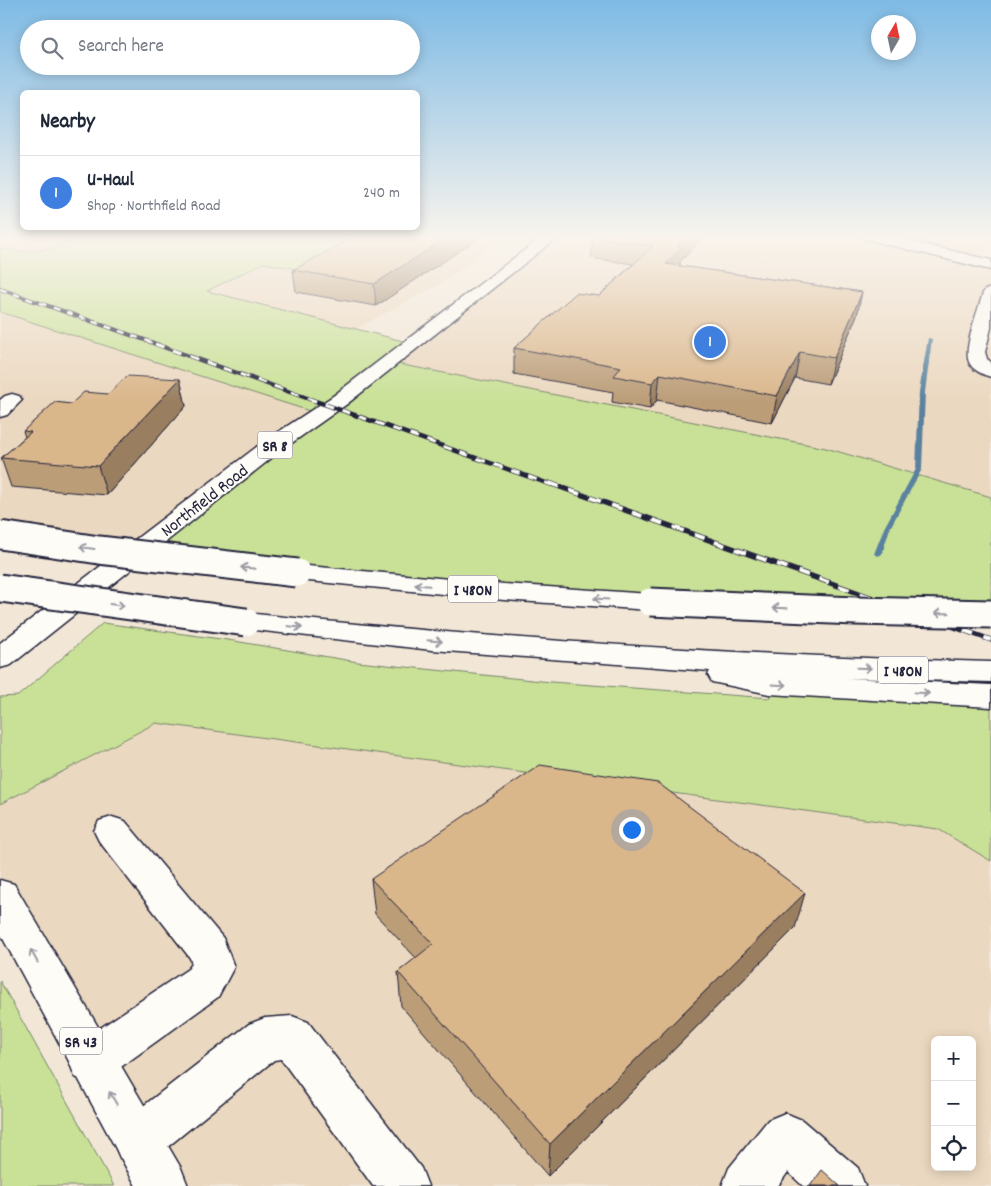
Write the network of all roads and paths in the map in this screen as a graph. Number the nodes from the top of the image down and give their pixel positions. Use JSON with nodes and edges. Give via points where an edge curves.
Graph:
{"nodes":[{"id":1,"x":480,"y":291,"type":"edge"},
{"id":2,"x":990,"y":305,"type":"edge"},
{"id":3,"x":985,"y":340,"type":"edge"},
{"id":4,"x":991,"y":371,"type":"edge"},
{"id":5,"x":0,"y":535,"type":"edge"},
{"id":6,"x":0,"y":588,"type":"edge"},
{"id":7,"x":991,"y":614,"type":"edge"},
{"id":8,"x":628,"y":656,"type":"junction"},
{"id":9,"x":0,"y":658,"type":"edge"},
{"id":10,"x":991,"y":672,"type":"edge"},
{"id":11,"x":991,"y":696,"type":"edge"},
{"id":12,"x":112,"y":830,"type":"dead end"},
{"id":13,"x":0,"y":896,"type":"edge"},
{"id":14,"x":91,"y":1061,"type":"junction"},
{"id":15,"x":137,"y":1141,"type":"junction"},
{"id":16,"x":163,"y":1186,"type":"edge"},
{"id":17,"x":403,"y":1186,"type":"edge"},
{"id":18,"x":747,"y":1186,"type":"edge"},
{"id":19,"x":840,"y":1186,"type":"edge"}],
"edges":[{"from":1,"to":9,"type":"main road","name":"Northfield Road","number":"SR 8","via":[[340,400],[271,448]]},
{"from":2,"to":3,"type":"main road"},
{"from":3,"to":4,"type":"main road","via":[[976,352],[978,362]]},
{"from":7,"to":5,"type":"main road","number":"I 480N","one_way":true,"bridge":true,"via":[[650,602],[504,592],[297,573]]},
{"from":6,"to":8,"type":"main road","number":"I 480N","one_way":true,"bridge":true,"via":[[246,622]]},
{"from":8,"to":10,"type":"main road","number":"I 480N","one_way":true},
{"from":8,"to":11,"type":"main road","one_way":true,"via":[[769,684]]},
{"from":12,"to":14,"type":"main road","via":[[209,951],[213,967],[204,983]]},
{"from":14,"to":13,"type":"main road","number":"SR 43","one_way":true},
{"from":15,"to":14,"type":"main road","number":"SR 43","one_way":true},
{"from":15,"to":16,"type":"main road","number":"SR 43"},
{"from":15,"to":17,"type":"main road","via":[[265,1039],[292,1037]]},
{"from":18,"to":19,"type":"main road","via":[[785,1137]]}]}
